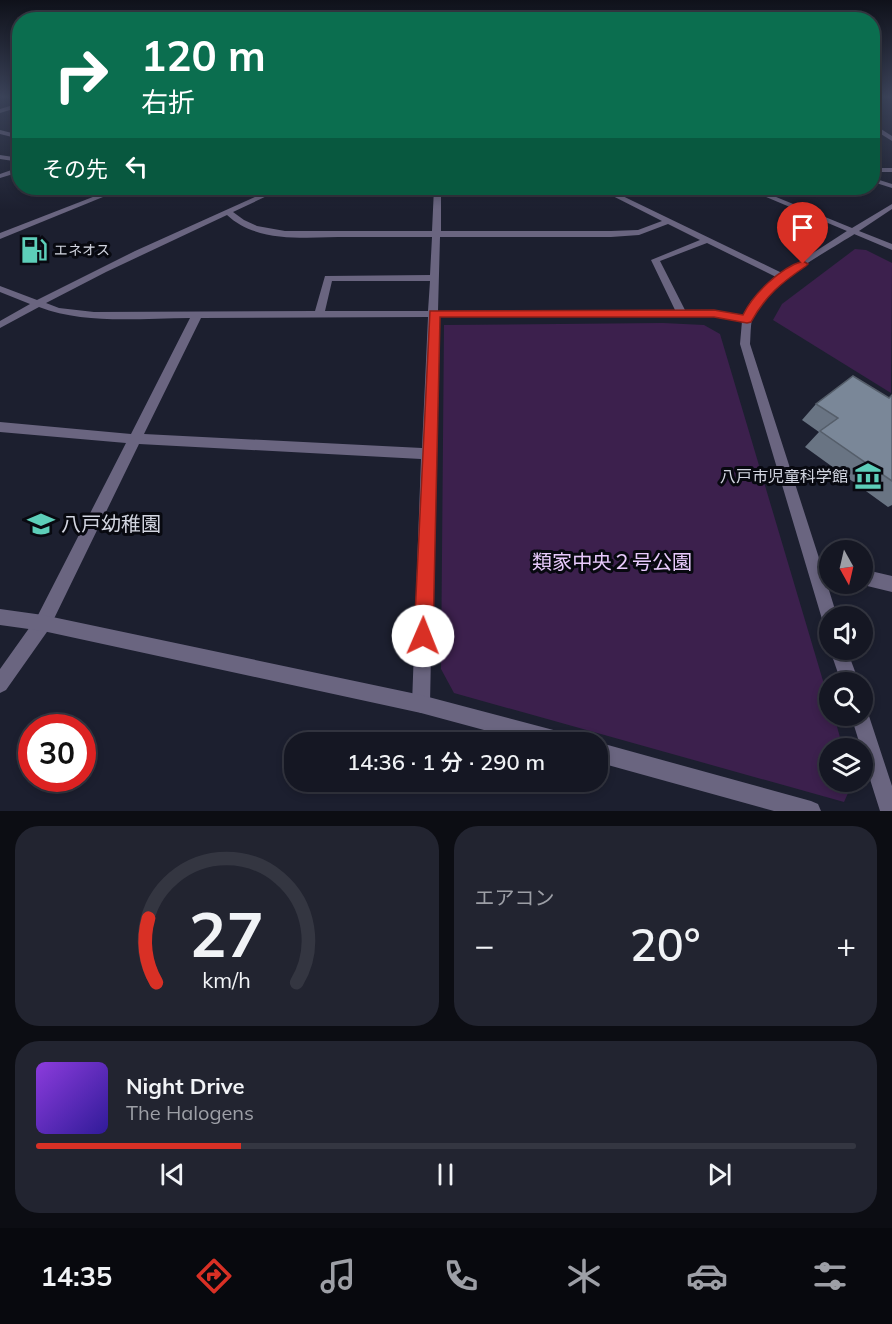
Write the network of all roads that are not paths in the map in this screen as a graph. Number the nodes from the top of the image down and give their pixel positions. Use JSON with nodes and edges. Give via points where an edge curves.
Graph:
{"nodes":[{"id":1,"x":104,"y":195,"type":"edge"},
{"id":2,"x":265,"y":195,"type":"edge"},
{"id":3,"x":438,"y":195,"type":"edge"},
{"id":4,"x":615,"y":195,"type":"edge"},
{"id":5,"x":766,"y":195,"type":"edge"},
{"id":6,"x":892,"y":206,"type":"edge"},
{"id":7,"x":228,"y":212,"type":"junction"},
{"id":8,"x":669,"y":221,"type":"junction"},
{"id":9,"x":853,"y":231,"type":"junction"},
{"id":10,"x":437,"y":234,"type":"junction"},
{"id":11,"x":0,"y":237,"type":"edge"},
{"id":12,"x":708,"y":240,"type":"junction"},
{"id":13,"x":892,"y":247,"type":"edge"},
{"id":14,"x":783,"y":277,"type":"junction"},
{"id":15,"x":436,"y":278,"type":"junction"},
{"id":16,"x":0,"y":289,"type":"edge"},
{"id":17,"x":37,"y":303,"type":"junction"},
{"id":18,"x":682,"y":313,"type":"junction"},
{"id":19,"x":434,"y":314,"type":"junction"},
{"id":20,"x":197,"y":315,"type":"junction"},
{"id":21,"x":319,"y":315,"type":"junction"},
{"id":22,"x":747,"y":319,"type":"junction"},
{"id":23,"x":0,"y":325,"type":"edge"},
{"id":24,"x":0,"y":427,"type":"edge"},
{"id":25,"x":134,"y":439,"type":"junction"},
{"id":26,"x":428,"y":454,"type":"junction"},
{"id":27,"x":812,"y":564,"type":"junction"},
{"id":28,"x":819,"y":566,"type":"edge"},
{"id":29,"x":873,"y":580,"type":"edge"},
{"id":30,"x":892,"y":584,"type":"edge"},
{"id":31,"x":826,"y":606,"type":"edge"},
{"id":32,"x":0,"y":617,"type":"edge"},
{"id":33,"x":43,"y":623,"type":"junction"},
{"id":34,"x":0,"y":684,"type":"edge"},
{"id":35,"x":421,"y":704,"type":"junction"},
{"id":36,"x":863,"y":726,"type":"edge"},
{"id":37,"x":524,"y":732,"type":"edge"},
{"id":38,"x":608,"y":755,"type":"edge"},
{"id":39,"x":811,"y":811,"type":"edge"},
{"id":40,"x":890,"y":811,"type":"edge"}],
"edges":[{"from":1,"to":11,"type":"street"},
{"from":2,"to":7,"type":"street"},
{"from":3,"to":10,"type":"street"},
{"from":4,"to":8,"type":"street"},
{"from":5,"to":9,"type":"street"},
{"from":6,"to":9,"type":"street"},
{"from":7,"to":10,"type":"street","via":[[254,230],[285,234]]},
{"from":7,"to":17,"type":"street"},
{"from":8,"to":10,"type":"street","via":[[639,232],[611,234]]},
{"from":8,"to":12,"type":"street"},
{"from":9,"to":13,"type":"street"},
{"from":9,"to":14,"type":"street"},
{"from":10,"to":15,"type":"street"},
{"from":12,"to":14,"type":"street"},
{"from":12,"to":18,"type":"street","via":[[655,260]]},
{"from":14,"to":22,"type":"street","via":[[754,303]]},
{"from":15,"to":19,"type":"street"},
{"from":15,"to":21,"type":"street","via":[[328,278]]},
{"from":16,"to":17,"type":"street"},
{"from":17,"to":20,"type":"street","via":[[94,315]]},
{"from":17,"to":23,"type":"street"},
{"from":18,"to":19,"type":"street"},
{"from":18,"to":22,"type":"street"},
{"from":19,"to":21,"type":"street"},
{"from":19,"to":26,"type":"street"},
{"from":20,"to":21,"type":"street"},
{"from":20,"to":25,"type":"street"},
{"from":22,"to":27,"type":"street","via":[[745,344]]},
{"from":24,"to":25,"type":"street"},
{"from":25,"to":26,"type":"street"},
{"from":25,"to":33,"type":"street"},
{"from":26,"to":35,"type":"street"},
{"from":27,"to":28,"type":"street"},
{"from":27,"to":31,"type":"street"},
{"from":29,"to":30,"type":"street"},
{"from":32,"to":33,"type":"street"},
{"from":33,"to":34,"type":"street"},
{"from":33,"to":35,"type":"street"},
{"from":35,"to":37,"type":"street"},
{"from":36,"to":40,"type":"street"},
{"from":38,"to":39,"type":"street"}]}
